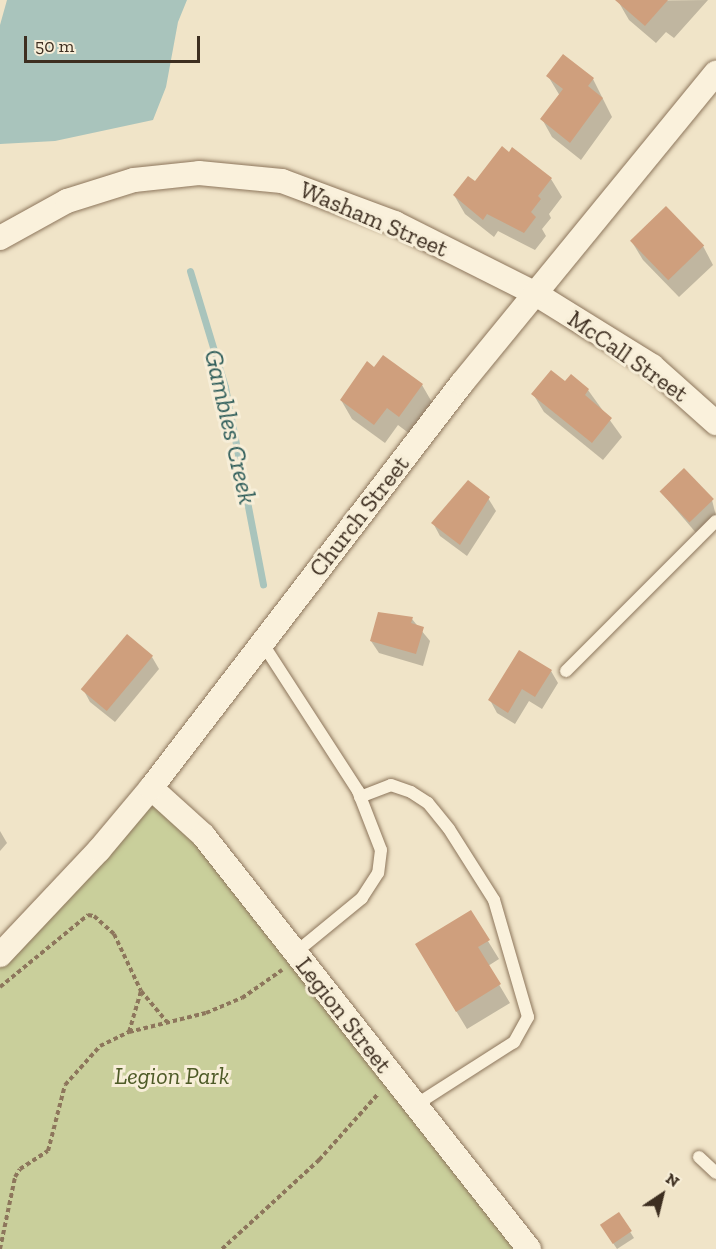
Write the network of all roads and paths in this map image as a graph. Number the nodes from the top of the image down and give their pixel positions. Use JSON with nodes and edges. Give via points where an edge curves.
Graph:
{"nodes":[{"id":1,"x":716,"y":73,"type":"edge"},
{"id":2,"x":0,"y":238,"type":"edge"},
{"id":3,"x":536,"y":294,"type":"junction"},
{"id":4,"x":716,"y":423,"type":"edge"},
{"id":5,"x":716,"y":521,"type":"edge"},
{"id":6,"x":261,"y":641,"type":"junction"},
{"id":7,"x":566,"y":670,"type":"dead end"},
{"id":8,"x":151,"y":788,"type":"junction"},
{"id":9,"x":360,"y":797,"type":"junction"},
{"id":10,"x":0,"y":955,"type":"edge"},
{"id":11,"x":289,"y":961,"type":"junction"},
{"id":12,"x":0,"y":987,"type":"edge"},
{"id":13,"x":141,"y":991,"type":"junction"},
{"id":14,"x":167,"y":1022,"type":"junction"},
{"id":15,"x":129,"y":1032,"type":"junction"},
{"id":16,"x":392,"y":1077,"type":"junction"},
{"id":17,"x":414,"y":1106,"type":"junction"},
{"id":18,"x":699,"y":1157,"type":"dead end"},
{"id":19,"x":716,"y":1173,"type":"edge"},
{"id":20,"x":0,"y":1249,"type":"edge"},
{"id":21,"x":222,"y":1249,"type":"edge"},
{"id":22,"x":529,"y":1249,"type":"edge"}],
"edges":[{"from":1,"to":3,"type":"street","name":"Church Street"},
{"from":2,"to":3,"type":"street","name":"Washam Street","via":[[33,216],[100,189],[168,174],[238,174],[282,181],[347,202]]},
{"from":3,"to":4,"type":"street","name":"McCall Street","via":[[652,366]]},
{"from":3,"to":6,"type":"street","name":"Church Street"},
{"from":5,"to":7,"type":"lane"},
{"from":6,"to":8,"type":"street","name":"Church Street"},
{"from":6,"to":9,"type":"lane"},
{"from":8,"to":10,"type":"street","name":"Church Street","via":[[99,850]]},
{"from":8,"to":11,"type":"street","name":"Legion Street","via":[[203,835]]},
{"from":9,"to":11,"type":"lane","via":[[381,850],[378,873],[362,898]]},
{"from":9,"to":17,"type":"lane","via":[[391,785],[411,792],[428,804],[449,829],[494,900],[528,1017],[514,1042]]},
{"from":11,"to":14,"type":"path","via":[[242,998],[206,1013]]},
{"from":11,"to":16,"type":"street","name":"Legion Street"},
{"from":12,"to":13,"type":"path","via":[[88,915],[100,919],[114,934]]},
{"from":13,"to":14,"type":"path"},
{"from":13,"to":15,"type":"path"},
{"from":14,"to":15,"type":"path"},
{"from":15,"to":20,"type":"path","via":[[100,1047],[65,1085],[52,1145],[15,1177]]},
{"from":16,"to":17,"type":"street","name":"Legion Street"},
{"from":16,"to":21,"type":"path","via":[[319,1160]]},
{"from":17,"to":22,"type":"street","name":"Legion Street"},
{"from":18,"to":19,"type":"lane"}]}
